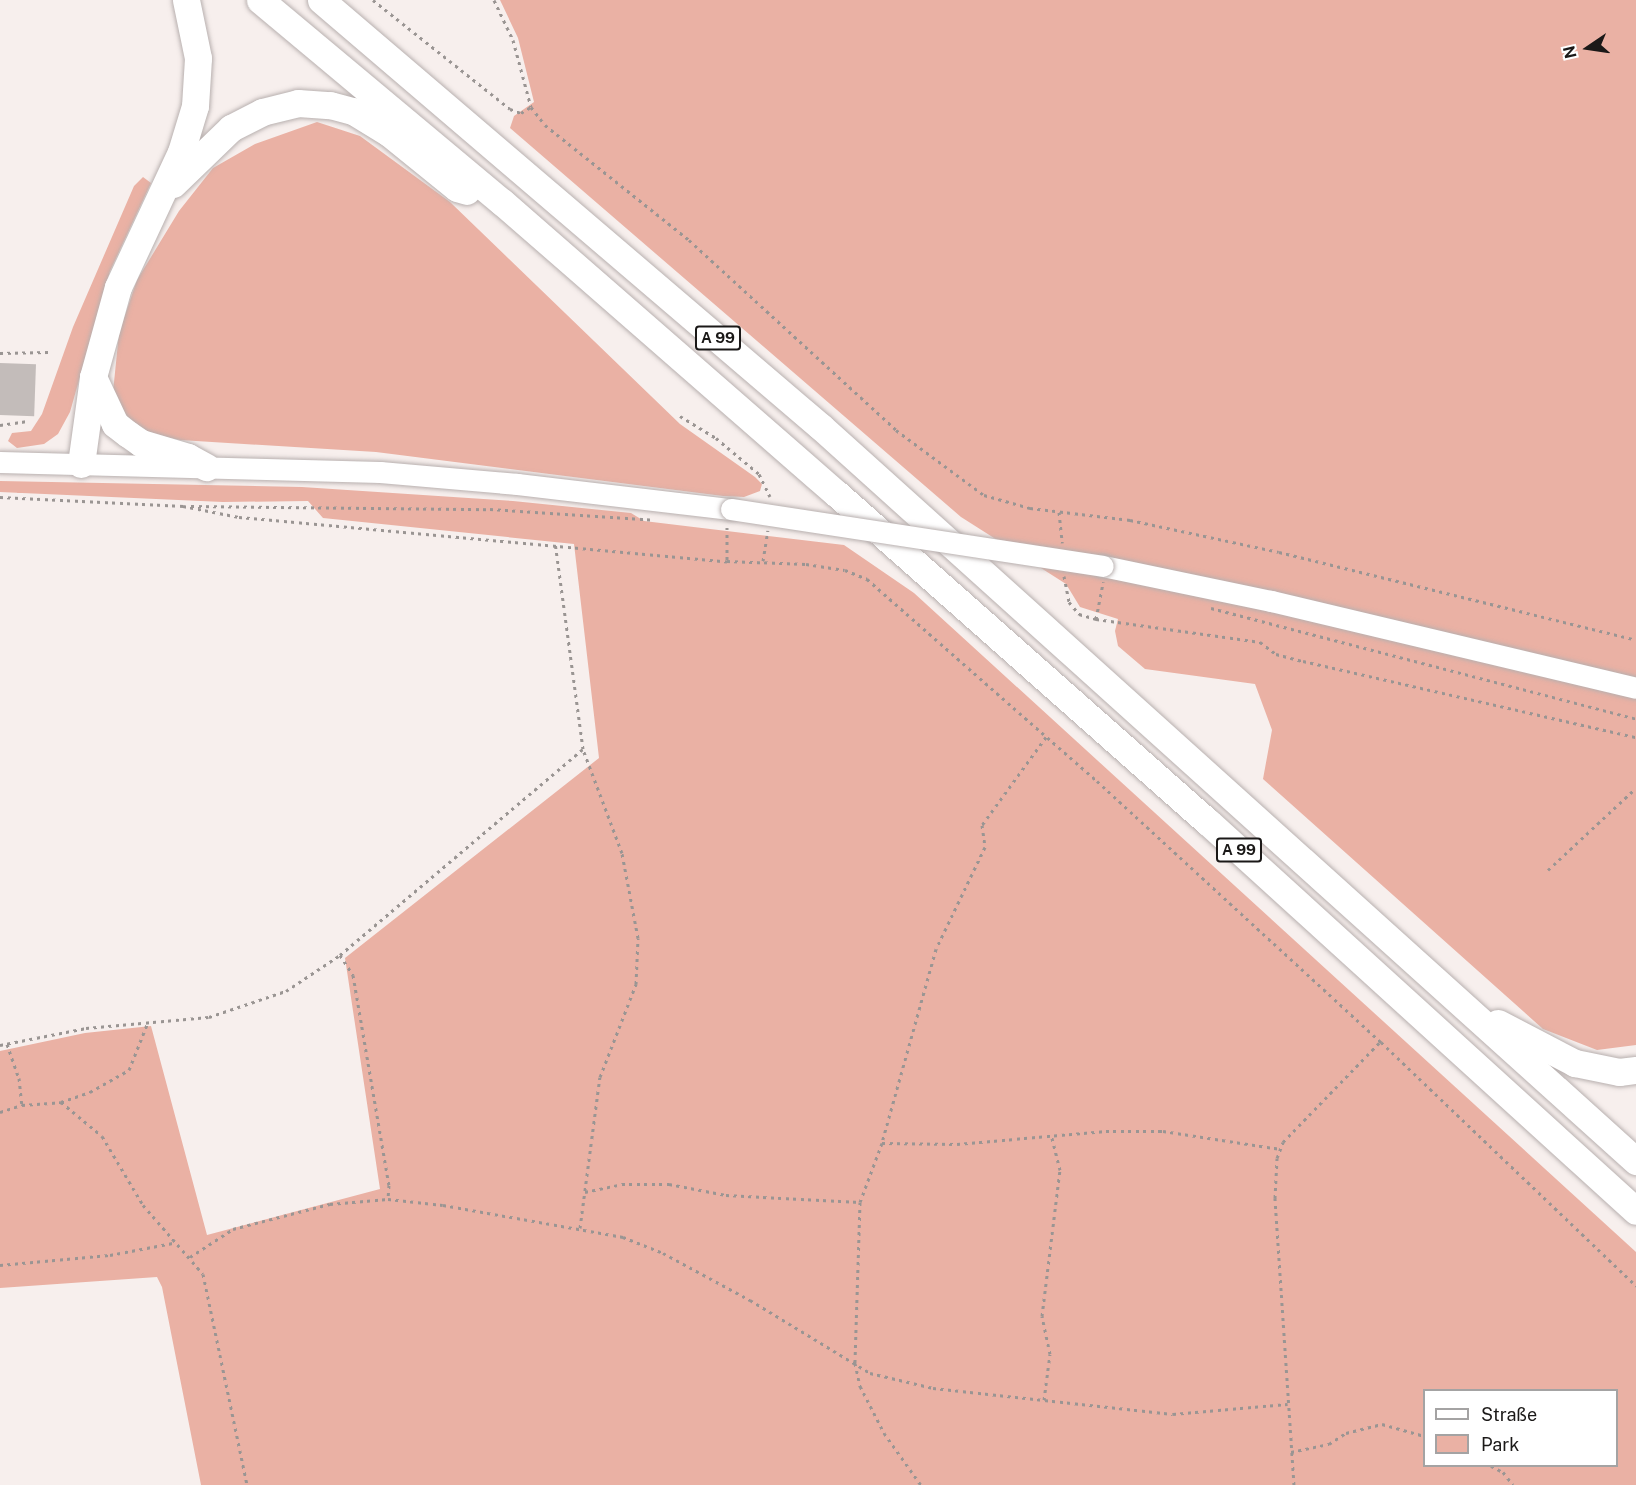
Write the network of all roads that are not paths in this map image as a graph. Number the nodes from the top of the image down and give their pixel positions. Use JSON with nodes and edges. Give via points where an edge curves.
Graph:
{"nodes":[{"id":1,"x":186,"y":0,"type":"edge"},
{"id":2,"x":260,"y":0,"type":"edge"},
{"id":3,"x":321,"y":0,"type":"edge"},
{"id":4,"x":158,"y":199,"type":"junction"},
{"id":5,"x":502,"y":202,"type":"junction"},
{"id":6,"x":93,"y":377,"type":"junction"},
{"id":7,"x":0,"y":462,"type":"edge"},
{"id":8,"x":81,"y":464,"type":"junction"},
{"id":9,"x":206,"y":467,"type":"junction"},
{"id":10,"x":1636,"y":688,"type":"edge"},
{"id":11,"x":1480,"y":1018,"type":"junction"},
{"id":12,"x":1636,"y":1070,"type":"edge"},
{"id":13,"x":1636,"y":1161,"type":"edge"},
{"id":14,"x":1636,"y":1211,"type":"edge"}],
"edges":[{"from":1,"to":4,"type":"highway","via":[[198,57],[195,106],[181,152]]},
{"from":2,"to":5,"type":"highway","number":"A 99"},
{"from":3,"to":11,"type":"highway","number":"A 99","via":[[821,427]]},
{"from":4,"to":5,"type":"highway","via":[[231,128],[262,112],[298,103],[353,111],[389,133],[457,188]]},
{"from":4,"to":6,"type":"highway","via":[[118,287]]},
{"from":5,"to":14,"type":"highway","number":"A 99","via":[[1208,822]]},
{"from":6,"to":8,"type":"highway"},
{"from":6,"to":9,"type":"highway","via":[[116,424],[128,434],[141,444],[188,457]]},
{"from":7,"to":8,"type":"main road"},
{"from":8,"to":9,"type":"main road"},
{"from":9,"to":10,"type":"main road","bridge":true,"via":[[380,472],[517,484],[730,520],[1101,574]]},
{"from":11,"to":12,"type":"highway","via":[[1514,1028],[1575,1063],[1619,1072]]},
{"from":11,"to":13,"type":"highway","number":"A 99"}]}
